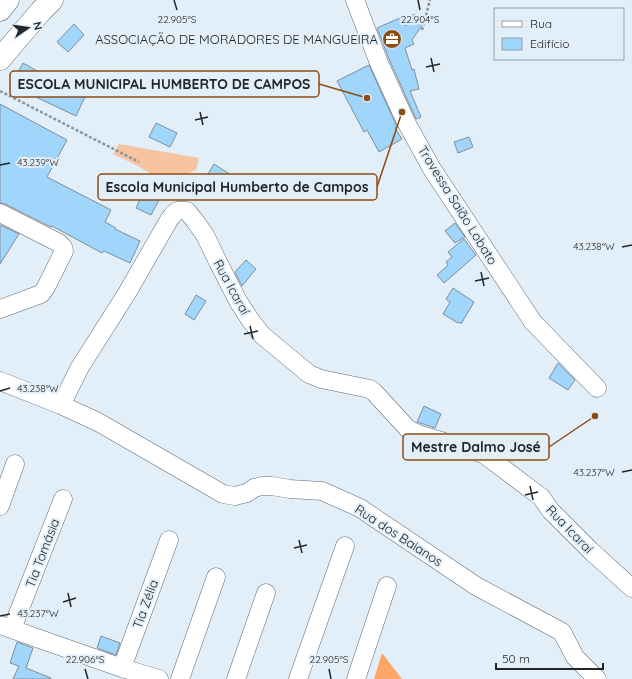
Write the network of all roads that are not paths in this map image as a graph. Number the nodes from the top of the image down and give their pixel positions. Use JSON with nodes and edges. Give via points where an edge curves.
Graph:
{"nodes":[{"id":1,"x":8,"y":0,"type":"edge"},
{"id":2,"x":52,"y":0,"type":"edge"},
{"id":3,"x":355,"y":0,"type":"edge"},
{"id":4,"x":0,"y":10,"type":"edge"},
{"id":5,"x":0,"y":58,"type":"edge"},
{"id":6,"x":0,"y":213,"type":"edge"},
{"id":7,"x":0,"y":309,"type":"edge"},
{"id":8,"x":0,"y":381,"type":"edge"},
{"id":9,"x":596,"y":388,"type":"dead end"},
{"id":10,"x":61,"y":405,"type":"junction"},
{"id":11,"x":15,"y":464,"type":"dead end"},
{"id":12,"x":63,"y":498,"type":"dead end"},
{"id":13,"x":0,"y":506,"type":"edge"},
{"id":14,"x":169,"y":540,"type":"dead end"},
{"id":15,"x":345,"y":546,"type":"dead end"},
{"id":16,"x":216,"y":577,"type":"dead end"},
{"id":17,"x":388,"y":586,"type":"dead end"},
{"id":18,"x":632,"y":588,"type":"edge"},
{"id":19,"x":266,"y":592,"type":"dead end"},
{"id":20,"x":6,"y":627,"type":"edge"},
{"id":21,"x":122,"y":668,"type":"junction"},
{"id":22,"x":159,"y":679,"type":"edge"},
{"id":23,"x":180,"y":679,"type":"edge"},
{"id":24,"x":236,"y":679,"type":"edge"},
{"id":25,"x":298,"y":679,"type":"edge"},
{"id":26,"x":356,"y":679,"type":"edge"},
{"id":27,"x":597,"y":679,"type":"edge"}],
"edges":[{"from":1,"to":4,"type":"main road"},
{"from":2,"to":5,"type":"main road"},
{"from":3,"to":9,"type":"street","name":"Travessa Saião Lobato","via":[[379,63],[406,122],[432,169],[533,322]]},
{"from":6,"to":7,"type":"street","via":[[59,243],[64,251],[41,294]]},
{"from":8,"to":10,"type":"street","name":"Rua dos Baianos"},
{"from":10,"to":18,"type":"street","name":"Rua Icaraí","via":[[80,366],[174,212],[187,211],[205,235],[238,300],[262,335],[309,374],[370,389],[411,431],[485,455],[541,497],[551,511]]},
{"from":10,"to":27,"type":"street","name":"Rua dos Baianos","via":[[98,422],[223,494],[247,494],[262,486],[322,491],[360,508],[476,586],[562,632],[575,656]]},
{"from":11,"to":13,"type":"street"},
{"from":12,"to":20,"type":"street","name":"Tia Tomásia"},
{"from":14,"to":21,"type":"street","name":"Tia Zélia"},
{"from":15,"to":25,"type":"street"},
{"from":16,"to":23,"type":"street"},
{"from":17,"to":26,"type":"street"},
{"from":19,"to":24,"type":"street"},
{"from":20,"to":21,"type":"street"},
{"from":21,"to":22,"type":"street"}]}
